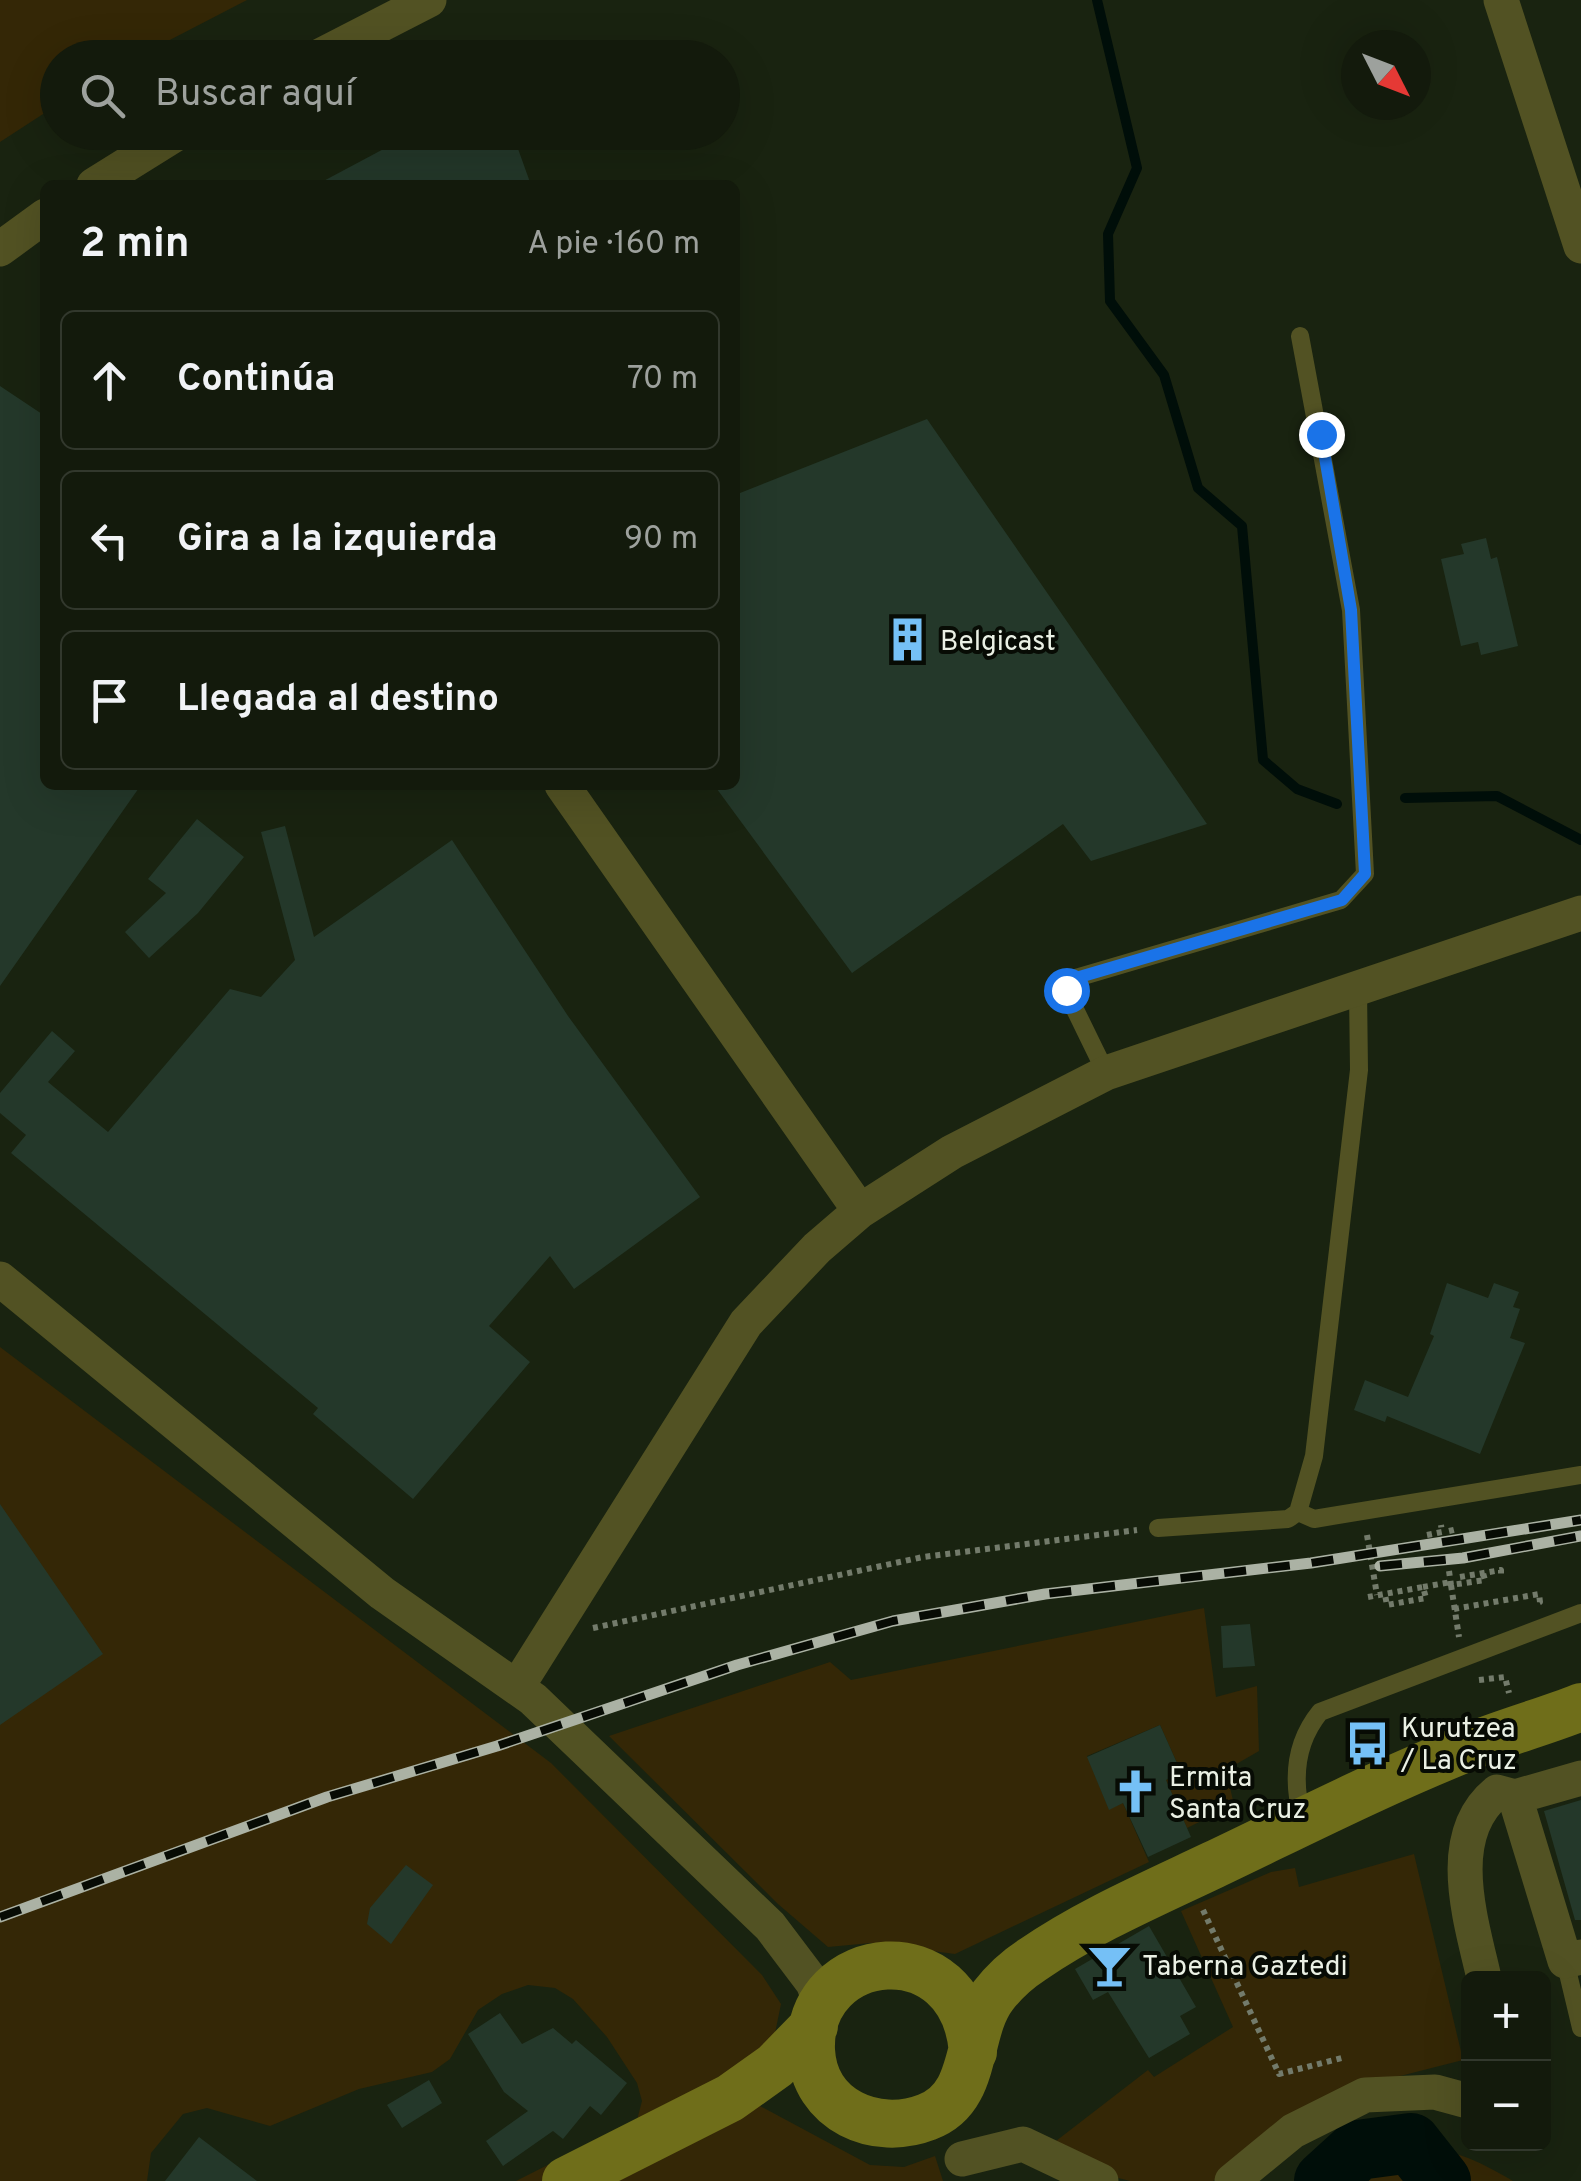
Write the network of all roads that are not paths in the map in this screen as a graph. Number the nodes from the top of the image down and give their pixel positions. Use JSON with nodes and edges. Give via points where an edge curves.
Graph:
{"nodes":[{"id":1,"x":428,"y":0,"type":"edge"},
{"id":2,"x":1501,"y":0,"type":"edge"},
{"id":3,"x":351,"y":40,"type":"edge"},
{"id":4,"x":160,"y":150,"type":"edge"},
{"id":5,"x":134,"y":175,"type":"edge"},
{"id":6,"x":40,"y":220,"type":"edge"},
{"id":7,"x":1581,"y":246,"type":"edge"},
{"id":8,"x":0,"y":249,"type":"edge"},
{"id":9,"x":1300,"y":336,"type":"dead end"},
{"id":10,"x":565,"y":790,"type":"edge"},
{"id":11,"x":1581,"y":913,"type":"edge"},
{"id":12,"x":1358,"y":989,"type":"junction"},
{"id":13,"x":1106,"y":1073,"type":"junction"},
{"id":14,"x":860,"y":1211,"type":"junction"},
{"id":15,"x":0,"y":1279,"type":"edge"},
{"id":16,"x":1581,"y":1475,"type":"edge"},
{"id":17,"x":1298,"y":1512,"type":"junction"},
{"id":18,"x":1158,"y":1528,"type":"road end"},
{"id":19,"x":1581,"y":1613,"type":"edge"},
{"id":20,"x":518,"y":1686,"type":"junction"},
{"id":21,"x":1581,"y":1707,"type":"edge"},
{"id":22,"x":1581,"y":1778,"type":"edge"},
{"id":23,"x":1516,"y":1796,"type":"junction"},
{"id":24,"x":1303,"y":1822,"type":"junction"},
{"id":25,"x":770,"y":1926,"type":"junction"},
{"id":26,"x":1086,"y":1929,"type":"junction"},
{"id":27,"x":1573,"y":1959,"type":"edge"},
{"id":28,"x":924,"y":1971,"type":"junction"},
{"id":29,"x":1483,"y":1971,"type":"edge"},
{"id":30,"x":856,"y":1973,"type":"junction"},
{"id":31,"x":818,"y":2015,"type":"junction"},
{"id":32,"x":1581,"y":2028,"type":"edge"},
{"id":33,"x":973,"y":2052,"type":"junction"},
{"id":34,"x":830,"y":2098,"type":"junction"},
{"id":35,"x":1461,"y":2099,"type":"edge"},
{"id":36,"x":945,"y":2110,"type":"junction"},
{"id":37,"x":679,"y":2122,"type":"junction"},
{"id":38,"x":964,"y":2170,"type":"edge"},
{"id":39,"x":566,"y":2181,"type":"edge"},
{"id":40,"x":1100,"y":2181,"type":"edge"},
{"id":41,"x":1232,"y":2181,"type":"edge"}],
"edges":[{"from":1,"to":3,"type":"street"},
{"from":2,"to":7,"type":"street"},
{"from":4,"to":5,"type":"street"},
{"from":6,"to":8,"type":"street"},
{"from":9,"to":13,"type":"lane","via":[[1351,610],[1365,874],[1342,900],[1076,978],[1066,990]]},
{"from":10,"to":14,"type":"street"},
{"from":11,"to":12,"type":"street"},
{"from":12,"to":13,"type":"street"},
{"from":12,"to":17,"type":"lane","via":[[1359,1070],[1314,1456]]},
{"from":13,"to":14,"type":"street","via":[[952,1152]]},
{"from":14,"to":20,"type":"street","via":[[746,1323]]},
{"from":15,"to":20,"type":"street","via":[[382,1593]]},
{"from":16,"to":17,"type":"lane","via":[[1314,1518]]},
{"from":17,"to":18,"type":"lane","via":[[1288,1519]]},
{"from":19,"to":24,"type":"lane","via":[[1320,1712],[1304,1731],[1299,1753],[1295,1792]]},
{"from":20,"to":25,"type":"street"},
{"from":21,"to":24,"type":"street","via":[[1476,1744]]},
{"from":22,"to":23,"type":"street"},
{"from":23,"to":27,"type":"street"},
{"from":23,"to":29,"type":"street","via":[[1497,1792],[1479,1807],[1464,1848]]},
{"from":24,"to":26,"type":"street"},
{"from":25,"to":30,"type":"street"},
{"from":25,"to":31,"type":"street","via":[[813,1983]]},
{"from":26,"to":28,"type":"street","via":[[1002,1956]]},
{"from":26,"to":33,"type":"street","via":[[1031,1960],[991,1998]]},
{"from":27,"to":32,"type":"lane"},
{"from":28,"to":30,"type":"street","via":[[878,1966]]},
{"from":28,"to":33,"type":"street","via":[[962,2004]]},
{"from":30,"to":31,"type":"street","via":[[836,1987]]},
{"from":31,"to":34,"type":"street","via":[[814,2063]]},
{"from":31,"to":37,"type":"street","via":[[775,2066]]},
{"from":33,"to":36,"type":"street"},
{"from":34,"to":36,"type":"street","via":[[850,2116],[876,2125],[904,2126]]},
{"from":34,"to":37,"type":"street","via":[[727,2104]]},
{"from":35,"to":41,"type":"street","via":[[1434,2092],[1365,2096],[1293,2131]]},
{"from":36,"to":38,"type":"street"},
{"from":37,"to":39,"type":"street"},
{"from":38,"to":40,"type":"street","via":[[1023,2144]]}]}
